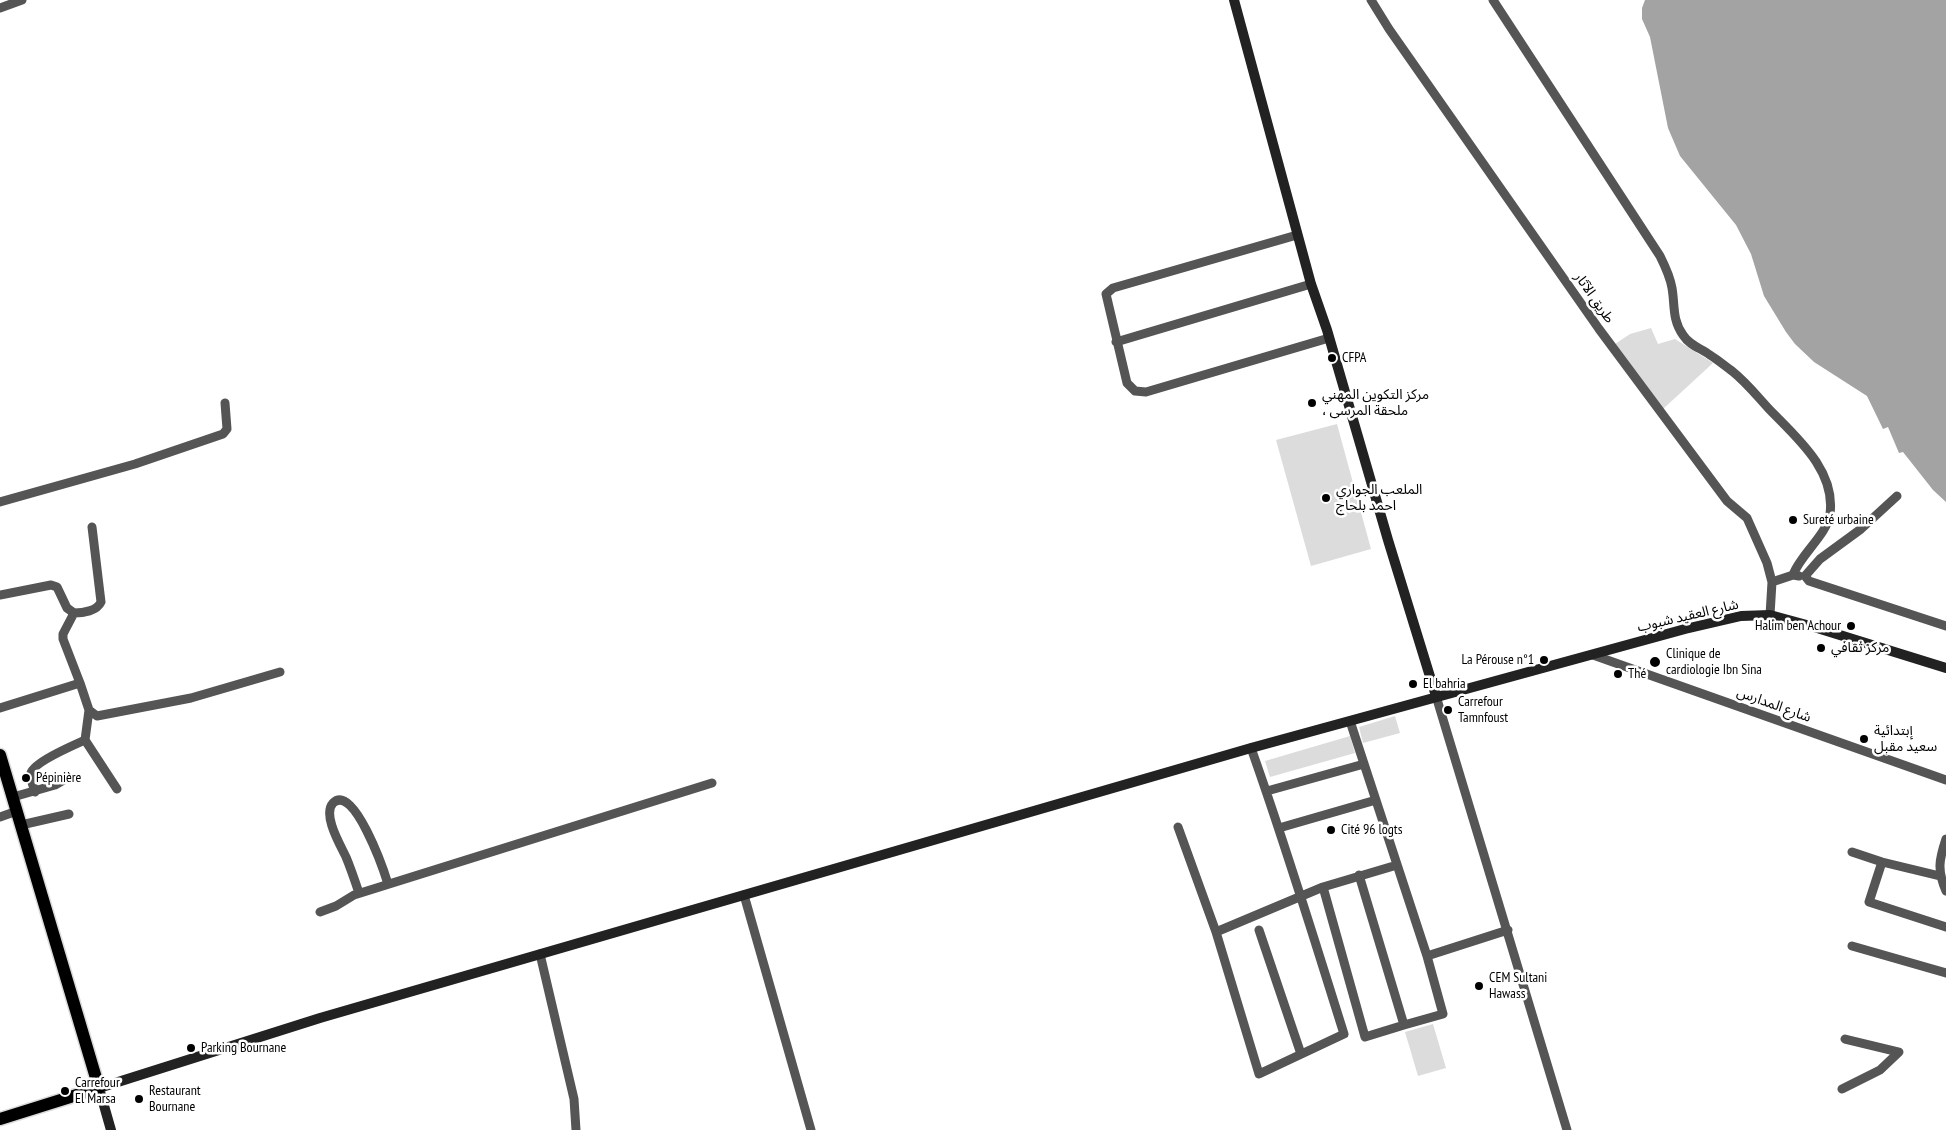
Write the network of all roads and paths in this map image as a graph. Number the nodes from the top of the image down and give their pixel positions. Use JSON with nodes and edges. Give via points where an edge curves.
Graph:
{"nodes":[{"id":1,"x":22,"y":0,"type":"edge"},
{"id":2,"x":1234,"y":0,"type":"edge"},
{"id":3,"x":1371,"y":0,"type":"edge"},
{"id":4,"x":1493,"y":0,"type":"edge"},
{"id":5,"x":0,"y":8,"type":"edge"},
{"id":6,"x":1297,"y":235,"type":"junction"},
{"id":7,"x":1311,"y":284,"type":"junction"},
{"id":8,"x":1329,"y":338,"type":"junction"},
{"id":9,"x":1116,"y":342,"type":"junction"},
{"id":10,"x":225,"y":403,"type":"dead end"},
{"id":11,"x":1897,"y":496,"type":"dead end"},
{"id":12,"x":0,"y":502,"type":"edge"},
{"id":13,"x":92,"y":527,"type":"dead end"},
{"id":14,"x":1797,"y":565,"type":"junction"},
{"id":15,"x":1793,"y":575,"type":"junction"},
{"id":16,"x":1805,"y":576,"type":"junction"},
{"id":17,"x":1772,"y":582,"type":"junction"},
{"id":18,"x":0,"y":595,"type":"edge"},
{"id":19,"x":74,"y":613,"type":"junction"},
{"id":20,"x":1770,"y":616,"type":"junction"},
{"id":21,"x":1946,"y":626,"type":"edge"},
{"id":22,"x":1593,"y":655,"type":"junction"},
{"id":23,"x":1946,"y":668,"type":"edge"},
{"id":24,"x":280,"y":672,"type":"dead end"},
{"id":25,"x":80,"y":683,"type":"junction"},
{"id":26,"x":1436,"y":696,"type":"junction"},
{"id":27,"x":0,"y":708,"type":"edge"},
{"id":28,"x":89,"y":710,"type":"junction"},
{"id":29,"x":1350,"y":720,"type":"junction"},
{"id":30,"x":85,"y":740,"type":"junction"},
{"id":31,"x":1251,"y":748,"type":"junction"},
{"id":32,"x":0,"y":755,"type":"edge"},
{"id":33,"x":1364,"y":764,"type":"junction"},
{"id":34,"x":68,"y":778,"type":"dead end"},
{"id":35,"x":1946,"y":780,"type":"edge"},
{"id":36,"x":712,"y":783,"type":"dead end"},
{"id":37,"x":116,"y":790,"type":"dead end"},
{"id":38,"x":1267,"y":791,"type":"junction"},
{"id":39,"x":35,"y":792,"type":"junction"},
{"id":40,"x":13,"y":797,"type":"junction"},
{"id":41,"x":1376,"y":800,"type":"junction"},
{"id":42,"x":17,"y":811,"type":"junction"},
{"id":43,"x":70,"y":814,"type":"dead end"},
{"id":44,"x":0,"y":817,"type":"edge"},
{"id":45,"x":21,"y":825,"type":"junction"},
{"id":46,"x":1178,"y":827,"type":"dead end"},
{"id":47,"x":1279,"y":828,"type":"junction"},
{"id":48,"x":1946,"y":839,"type":"edge"},
{"id":49,"x":1852,"y":852,"type":"dead end"},
{"id":50,"x":1882,"y":862,"type":"junction"},
{"id":51,"x":1397,"y":865,"type":"junction"},
{"id":52,"x":1359,"y":875,"type":"junction"},
{"id":53,"x":1940,"y":876,"type":"junction"},
{"id":54,"x":388,"y":884,"type":"junction"},
{"id":55,"x":1323,"y":887,"type":"junction"},
{"id":56,"x":1946,"y":890,"type":"edge"},
{"id":57,"x":360,"y":893,"type":"junction"},
{"id":58,"x":744,"y":895,"type":"junction"},
{"id":59,"x":1300,"y":896,"type":"junction"},
{"id":60,"x":320,"y":912,"type":"dead end"},
{"id":61,"x":1946,"y":927,"type":"edge"},
{"id":62,"x":1259,"y":930,"type":"dead end"},
{"id":63,"x":1508,"y":930,"type":"junction"},
{"id":64,"x":1216,"y":932,"type":"junction"},
{"id":65,"x":1852,"y":946,"type":"dead end"},
{"id":66,"x":540,"y":954,"type":"junction"},
{"id":67,"x":1427,"y":956,"type":"junction"},
{"id":68,"x":1946,"y":974,"type":"edge"},
{"id":69,"x":1404,"y":1025,"type":"junction"},
{"id":70,"x":1845,"y":1039,"type":"dead end"},
{"id":71,"x":1301,"y":1054,"type":"junction"},
{"id":72,"x":99,"y":1088,"type":"junction"},
{"id":73,"x":1842,"y":1089,"type":"dead end"},
{"id":74,"x":0,"y":1119,"type":"edge"},
{"id":75,"x":111,"y":1130,"type":"edge"},
{"id":76,"x":576,"y":1130,"type":"edge"},
{"id":77,"x":811,"y":1130,"type":"edge"},
{"id":78,"x":1568,"y":1130,"type":"edge"}],
"edges":[{"from":1,"to":5,"type":"street"},
{"from":2,"to":6,"type":"main road"},
{"from":3,"to":17,"type":"street","name":"طريق الآثار","via":[[1599,329],[1727,501],[1746,518],[1768,562]]},
{"from":4,"to":14,"type":"street","via":[[1660,256],[1668,271],[1674,314],[1684,337],[1752,389],[1800,440],[1820,468],[1829,497],[1830,515]]},
{"from":6,"to":7,"type":"main road"},
{"from":6,"to":9,"type":"street","via":[[1113,288],[1105,297]]},
{"from":7,"to":8,"type":"main road"},
{"from":7,"to":9,"type":"street"},
{"from":8,"to":9,"type":"street","via":[[1146,392],[1135,391],[1127,383]]},
{"from":8,"to":26,"type":"main road"},
{"from":10,"to":12,"type":"street","via":[[227,429],[223,434],[135,464]]},
{"from":11,"to":16,"type":"street","via":[[1861,529],[1820,559]]},
{"from":13,"to":19,"type":"street","via":[[101,602],[96,608]]},
{"from":14,"to":15,"type":"street"},
{"from":14,"to":16,"type":"street"},
{"from":15,"to":16,"type":"street"},
{"from":15,"to":17,"type":"street"},
{"from":16,"to":21,"type":"street","via":[[1809,581]]},
{"from":17,"to":20,"type":"street","name":"طريق الآثار"},
{"from":18,"to":19,"type":"street","via":[[51,584],[57,586],[66,608]]},
{"from":19,"to":25,"type":"street","via":[[63,639]]},
{"from":20,"to":22,"type":"main road","name":"شارع العقيد شبوب","via":[[1741,616]]},
{"from":20,"to":23,"type":"main road","name":"شارع العقيد شبوب"},
{"from":22,"to":26,"type":"main road","name":"شارع العقيد شبوب"},
{"from":22,"to":35,"type":"street","name":"شارع المدارس"},
{"from":24,"to":28,"type":"street","via":[[133,711],[97,716]]},
{"from":25,"to":27,"type":"street"},
{"from":25,"to":28,"type":"street"},
{"from":26,"to":29,"type":"main road","name":"شارع العقيد شبوب"},
{"from":26,"to":63,"type":"street"},
{"from":28,"to":30,"type":"street"},
{"from":29,"to":31,"type":"main road","name":"شارع العقيد شبوب"},
{"from":29,"to":33,"type":"street"},
{"from":30,"to":37,"type":"street"},
{"from":30,"to":39,"type":"street","via":[[52,755],[32,770],[30,775]]},
{"from":31,"to":38,"type":"street"},
{"from":31,"to":58,"type":"main road","name":"شارع العقيد شبوب"},
{"from":32,"to":40,"type":"main road"},
{"from":33,"to":38,"type":"street"},
{"from":33,"to":41,"type":"street"},
{"from":34,"to":39,"type":"street"},
{"from":36,"to":54,"type":"street"},
{"from":38,"to":47,"type":"street"},
{"from":39,"to":40,"type":"street"},
{"from":40,"to":42,"type":"main road"},
{"from":41,"to":47,"type":"street"},
{"from":41,"to":51,"type":"street"},
{"from":42,"to":44,"type":"street"},
{"from":42,"to":45,"type":"main road"},
{"from":43,"to":45,"type":"street"},
{"from":45,"to":72,"type":"main road"},
{"from":46,"to":64,"type":"street"},
{"from":47,"to":59,"type":"street"},
{"from":48,"to":53,"type":"street","via":[[1940,859]]},
{"from":49,"to":50,"type":"street"},
{"from":50,"to":53,"type":"street"},
{"from":50,"to":61,"type":"street","via":[[1869,902]]},
{"from":51,"to":52,"type":"street"},
{"from":51,"to":67,"type":"street"},
{"from":52,"to":55,"type":"street"},
{"from":52,"to":69,"type":"street"},
{"from":53,"to":56,"type":"street"},
{"from":54,"to":57,"type":"street"},
{"from":54,"to":57,"type":"street","via":[[381,861],[356,812],[350,803],[338,801],[331,809],[331,820]]},
{"from":55,"to":59,"type":"street"},
{"from":55,"to":69,"type":"street","via":[[1366,1037]]},
{"from":57,"to":60,"type":"street"},
{"from":58,"to":66,"type":"main road","name":"شارع العقيد شبوب"},
{"from":58,"to":77,"type":"street"},
{"from":59,"to":64,"type":"street"},
{"from":59,"to":71,"type":"street","via":[[1344,1034]]},
{"from":62,"to":71,"type":"street"},
{"from":63,"to":67,"type":"street"},
{"from":63,"to":78,"type":"street"},
{"from":64,"to":71,"type":"street","via":[[1258,1074]]},
{"from":65,"to":68,"type":"street"},
{"from":66,"to":72,"type":"main road","name":"شارع العقيد شبوب","via":[[320,1018]]},
{"from":66,"to":76,"type":"street","via":[[574,1099]]},
{"from":67,"to":69,"type":"street","via":[[1443,1014]]},
{"from":70,"to":73,"type":"street","via":[[1899,1052],[1880,1070]]},
{"from":72,"to":74,"type":"main road"},
{"from":72,"to":75,"type":"main road"}]}
